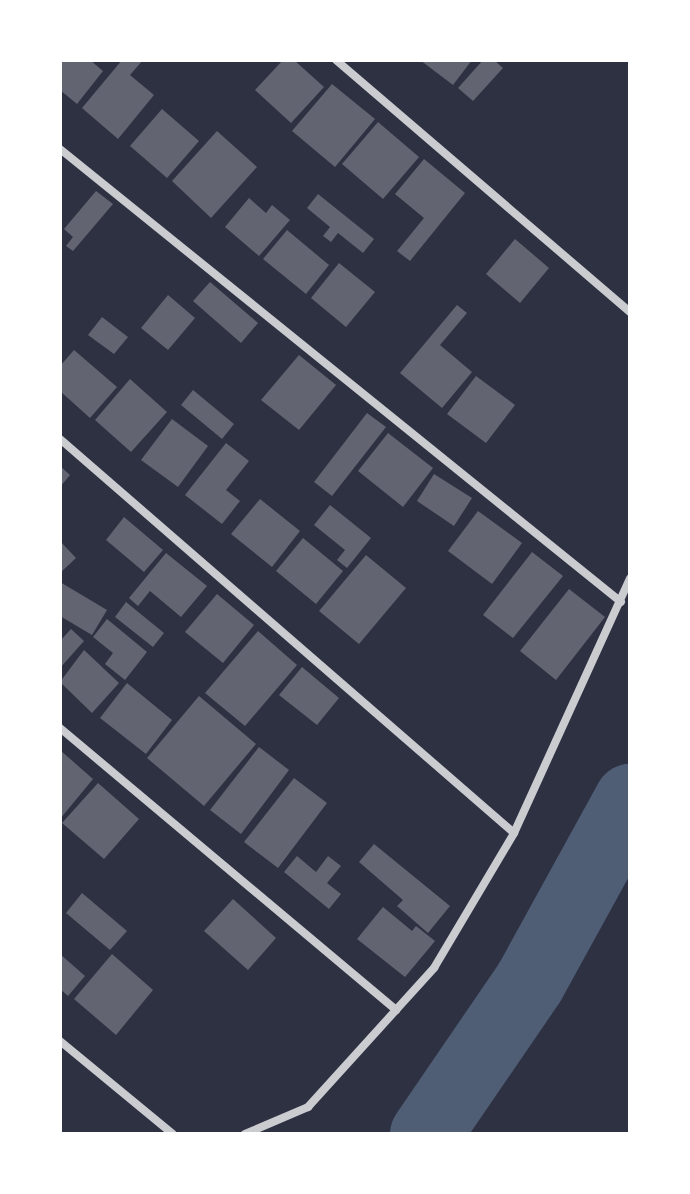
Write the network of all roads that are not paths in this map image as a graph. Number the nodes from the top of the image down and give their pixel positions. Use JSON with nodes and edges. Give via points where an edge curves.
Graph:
{"nodes":[{"id":1,"x":336,"y":60,"type":"edge"},
{"id":2,"x":60,"y":149,"type":"edge"},
{"id":3,"x":630,"y":312,"type":"edge"},
{"id":4,"x":60,"y":439,"type":"edge"},
{"id":5,"x":630,"y":578,"type":"edge"},
{"id":6,"x":621,"y":602,"type":"junction"},
{"id":7,"x":60,"y":728,"type":"edge"},
{"id":8,"x":514,"y":833,"type":"junction"},
{"id":9,"x":396,"y":1010,"type":"junction"},
{"id":10,"x":60,"y":1041,"type":"edge"},
{"id":11,"x":173,"y":1134,"type":"edge"},
{"id":12,"x":245,"y":1134,"type":"edge"}],
"edges":[{"from":1,"to":3,"type":"street"},
{"from":2,"to":6,"type":"street"},
{"from":4,"to":8,"type":"street"},
{"from":5,"to":6,"type":"street"},
{"from":6,"to":8,"type":"street"},
{"from":7,"to":9,"type":"street"},
{"from":8,"to":9,"type":"street","via":[[434,968]]},
{"from":9,"to":12,"type":"street","via":[[308,1107]]},
{"from":10,"to":11,"type":"street"}]}
